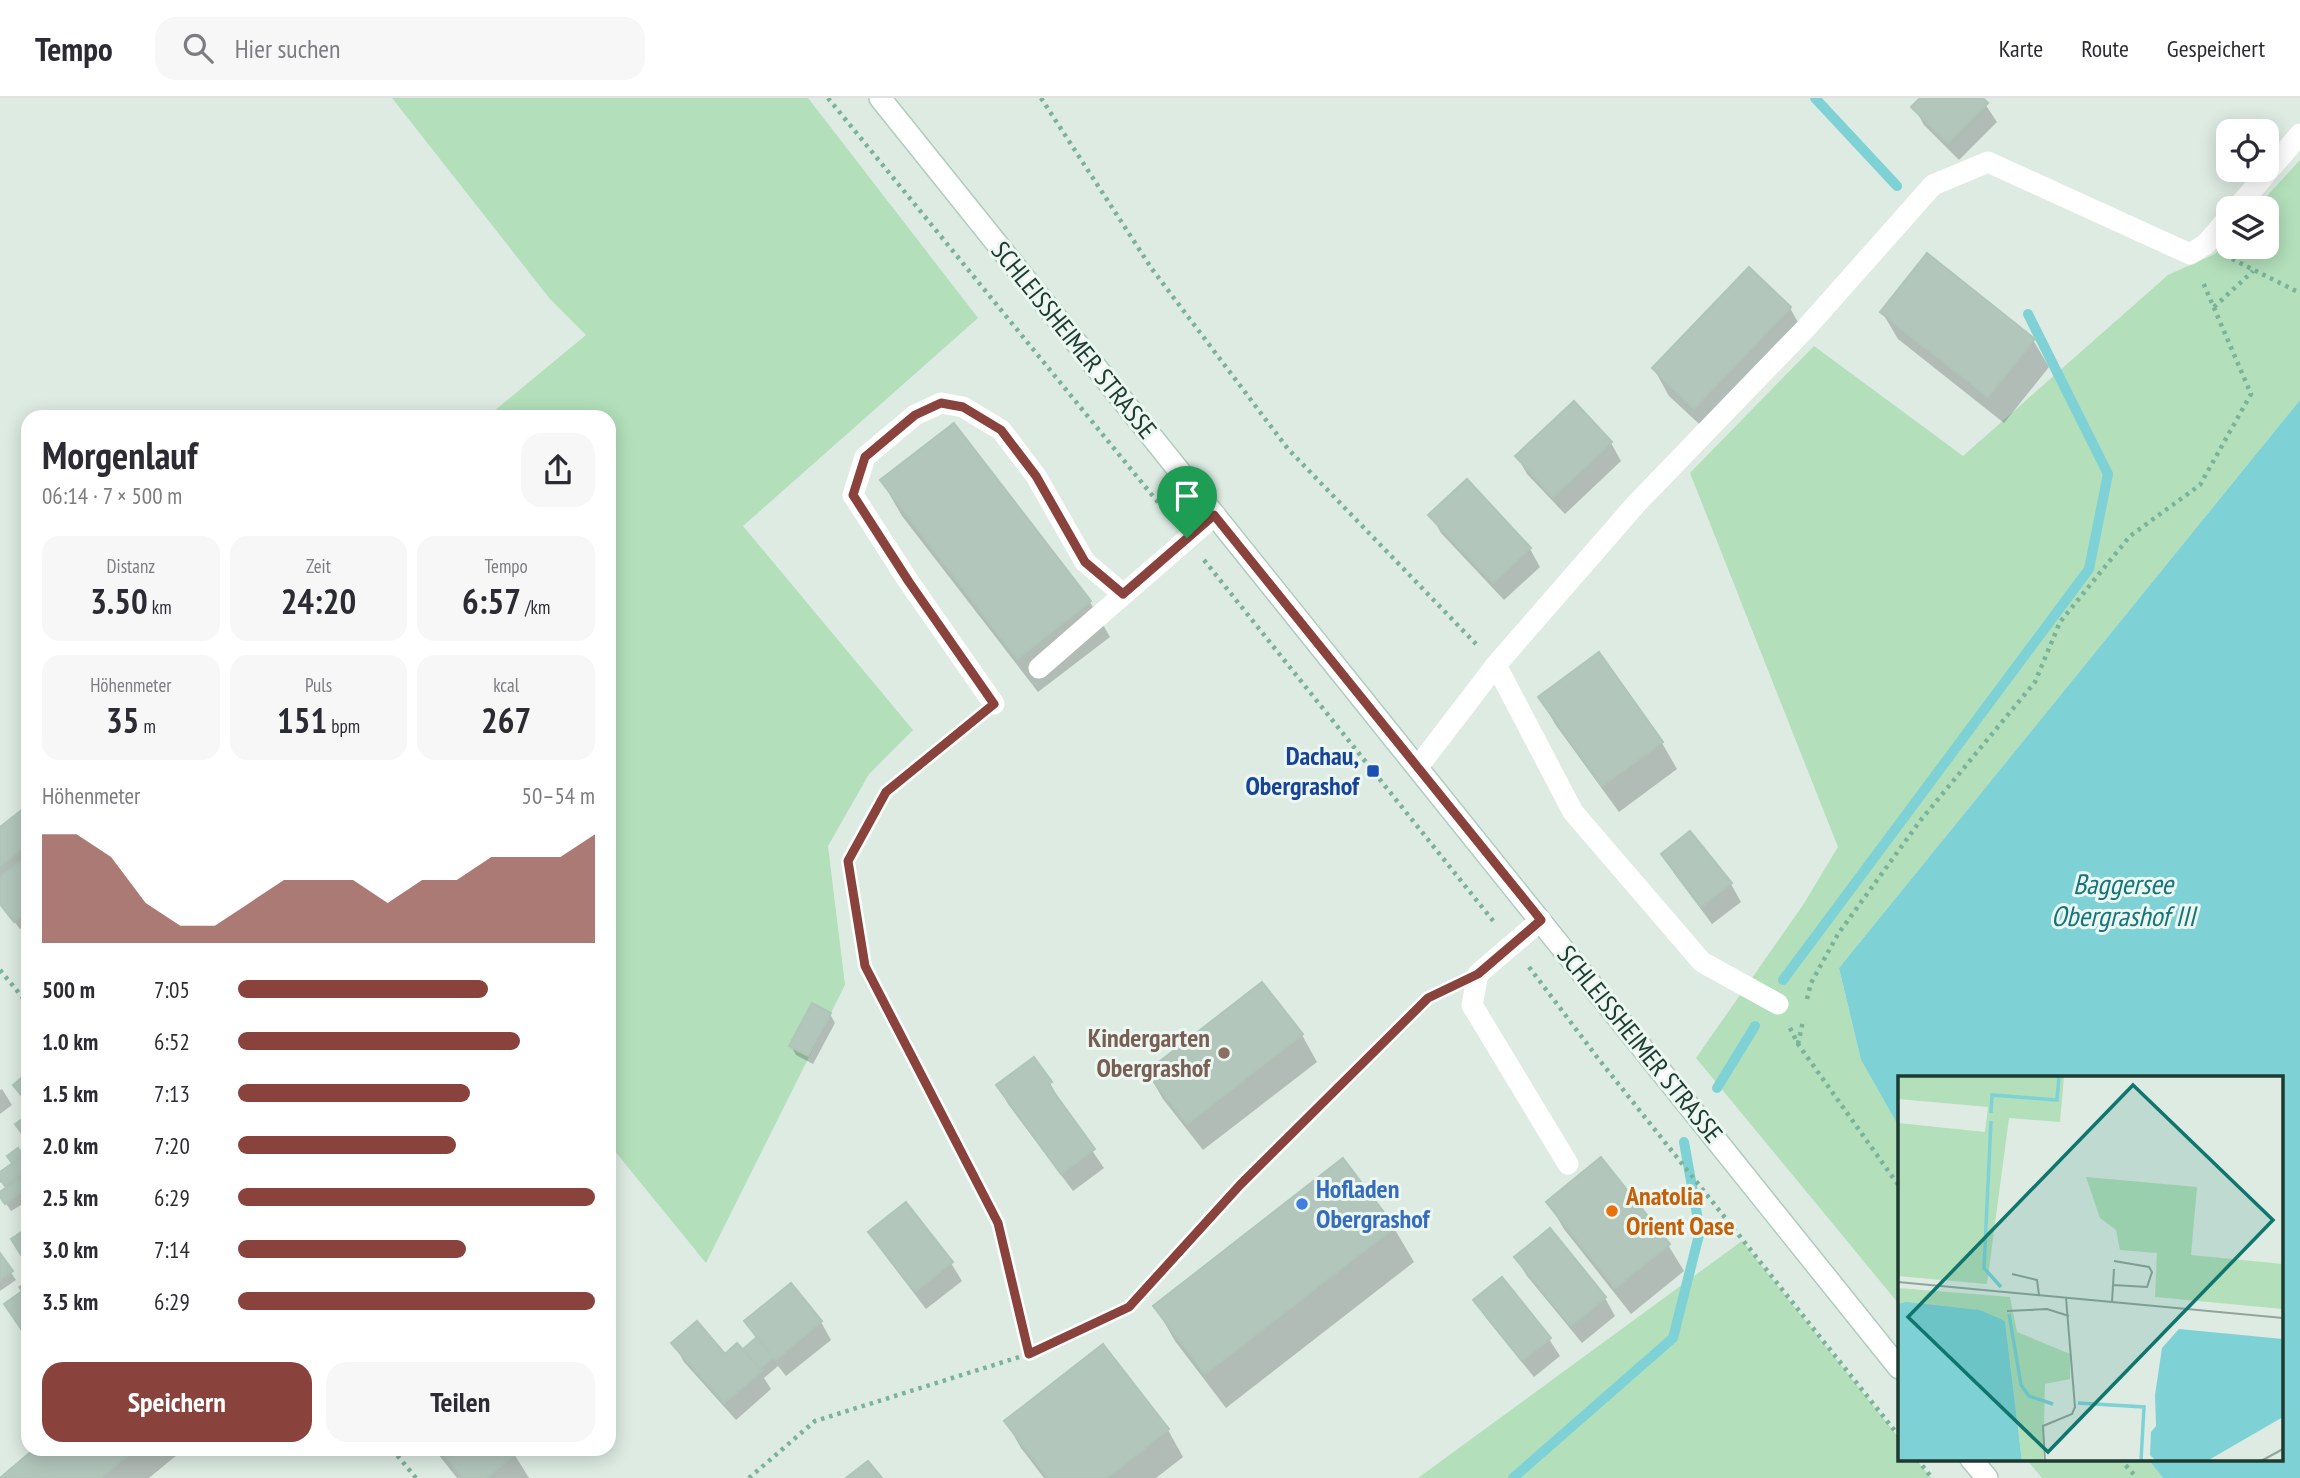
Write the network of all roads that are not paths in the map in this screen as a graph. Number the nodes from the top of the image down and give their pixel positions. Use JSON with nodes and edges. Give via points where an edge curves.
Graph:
{"nodes":[{"id":1,"x":880,"y":98,"type":"edge"},
{"id":2,"x":2300,"y":134,"type":"edge"},
{"id":3,"x":2246,"y":196,"type":"edge"},
{"id":4,"x":2216,"y":231,"type":"edge"},
{"id":5,"x":1214,"y":515,"type":"junction"},
{"id":6,"x":1123,"y":594,"type":"junction"},
{"id":7,"x":1496,"y":665,"type":"junction"},
{"id":8,"x":1038,"y":668,"type":"dead end"},
{"id":9,"x":994,"y":704,"type":"road end"},
{"id":10,"x":1418,"y":767,"type":"junction"},
{"id":11,"x":1541,"y":920,"type":"junction"},
{"id":12,"x":1778,"y":1004,"type":"road end"},
{"id":13,"x":1568,"y":1164,"type":"dead end"},
{"id":14,"x":1898,"y":1367,"type":"edge"},
{"id":15,"x":1972,"y":1460,"type":"edge"},
{"id":16,"x":1987,"y":1478,"type":"edge"}],
"edges":[{"from":1,"to":5,"type":"main road","name":"SCHLEISSHEIMER STRASSE"},
{"from":2,"to":3,"type":"main road"},
{"from":4,"to":7,"type":"main road","via":[[2198,249],[1988,162],[1933,185],[1807,327],[1636,505]]},
{"from":5,"to":6,"type":"main road"},
{"from":5,"to":10,"type":"main road","name":"SCHLEISSHEIMER STRASSE"},
{"from":6,"to":8,"type":"main road"},
{"from":6,"to":9,"type":"main road","via":[[1085,562],[1036,476],[1001,430],[963,407],[941,403],[915,415],[865,457],[853,495]]},
{"from":7,"to":10,"type":"main road"},
{"from":7,"to":12,"type":"main road","via":[[1573,813],[1702,962]]},
{"from":10,"to":11,"type":"main road","name":"SCHLEISSHEIMER STRASSE"},
{"from":11,"to":13,"type":"main road","via":[[1478,974],[1472,1004]]},
{"from":11,"to":14,"type":"main road","name":"SCHLEISSHEIMER STRASSE"},
{"from":15,"to":16,"type":"main road"}]}
